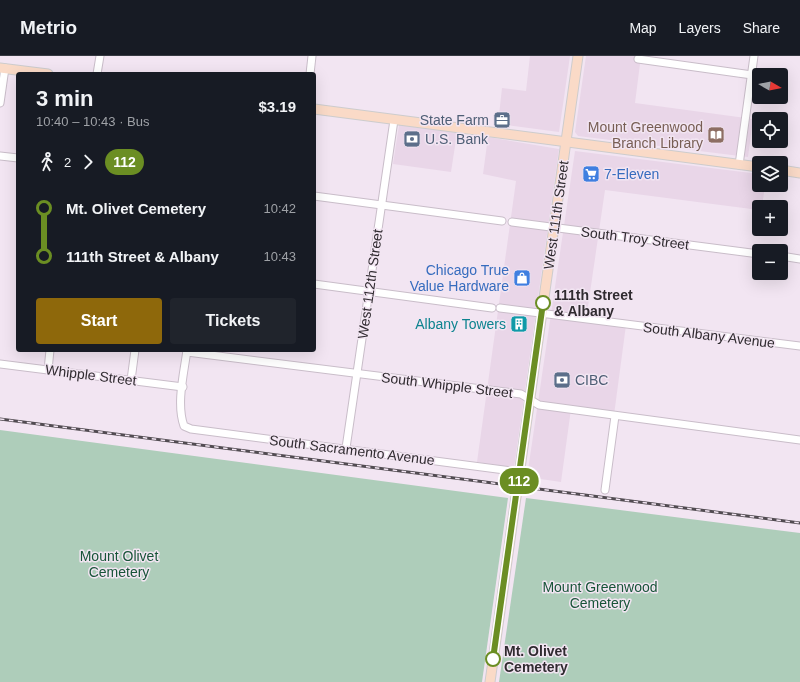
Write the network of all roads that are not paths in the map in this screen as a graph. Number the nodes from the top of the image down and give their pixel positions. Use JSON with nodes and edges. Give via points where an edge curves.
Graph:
{"nodes":[{"id":1,"x":100,"y":56,"type":"edge"},
{"id":2,"x":312,"y":56,"type":"edge"},
{"id":3,"x":578,"y":56,"type":"edge"},
{"id":4,"x":754,"y":56,"type":"edge"},
{"id":5,"x":638,"y":59,"type":"dead end"},
{"id":6,"x":2,"y":68,"type":"edge"},
{"id":7,"x":753,"y":68,"type":"edge"},
{"id":8,"x":33,"y":72,"type":"edge"},
{"id":9,"x":97,"y":72,"type":"edge"},
{"id":10,"x":310,"y":72,"type":"edge"},
{"id":11,"x":752,"y":75,"type":"joint"},
{"id":12,"x":0,"y":103,"type":"edge"},
{"id":13,"x":316,"y":109,"type":"edge"},
{"id":14,"x":394,"y":120,"type":"junction"},
{"id":15,"x":566,"y":142,"type":"junction"},
{"id":16,"x":0,"y":156,"type":"edge"},
{"id":17,"x":16,"y":158,"type":"edge"},
{"id":18,"x":739,"y":164,"type":"junction"},
{"id":19,"x":752,"y":166,"type":"edge"},
{"id":20,"x":788,"y":171,"type":"edge"},
{"id":21,"x":800,"y":172,"type":"edge"},
{"id":22,"x":316,"y":196,"type":"edge"},
{"id":23,"x":382,"y":205,"type":"junction"},
{"id":24,"x":502,"y":221,"type":"dead end"},
{"id":25,"x":512,"y":222,"type":"dead end"},
{"id":26,"x":554,"y":228,"type":"junction"},
{"id":27,"x":752,"y":253,"type":"edge"},
{"id":28,"x":788,"y":257,"type":"edge"},
{"id":29,"x":800,"y":259,"type":"edge"},
{"id":30,"x":316,"y":284,"type":"edge"},
{"id":31,"x":369,"y":291,"type":"junction"},
{"id":32,"x":492,"y":308,"type":"dead end"},
{"id":33,"x":500,"y":308,"type":"dead end"},
{"id":34,"x":542,"y":314,"type":"junction"},
{"id":35,"x":800,"y":346,"type":"edge"},
{"id":36,"x":50,"y":352,"type":"edge"},
{"id":37,"x":135,"y":352,"type":"edge"},
{"id":38,"x":187,"y":352,"type":"edge"},
{"id":39,"x":195,"y":352,"type":"edge"},
{"id":40,"x":0,"y":364,"type":"edge"},
{"id":41,"x":48,"y":370,"type":"junction"},
{"id":42,"x":357,"y":373,"type":"junction"},
{"id":43,"x":131,"y":380,"type":"junction"},
{"id":44,"x":183,"y":386,"type":"junction"},
{"id":45,"x":530,"y":399,"type":"junction"},
{"id":46,"x":615,"y":416,"type":"junction"},
{"id":47,"x":800,"y":440,"type":"edge"},
{"id":48,"x":346,"y":448,"type":"junction"},
{"id":49,"x":520,"y":472,"type":"junction"},
{"id":50,"x":604,"y":490,"type":"dead end"},
{"id":51,"x":490,"y":682,"type":"edge"}],
"edges":[{"from":1,"to":9,"type":"street"},
{"from":2,"to":10,"type":"street"},
{"from":3,"to":15,"type":"main road","name":"West 111th Street"},
{"from":4,"to":7,"type":"street"},
{"from":5,"to":11,"type":"street"},
{"from":6,"to":8,"type":"main road"},
{"from":6,"to":12,"type":"street"},
{"from":11,"to":18,"type":"street"},
{"from":13,"to":14,"type":"main road"},
{"from":14,"to":15,"type":"main road"},
{"from":14,"to":23,"type":"street","name":"West 112th Street"},
{"from":15,"to":18,"type":"main road"},
{"from":15,"to":26,"type":"main road","name":"West 111th Street"},
{"from":16,"to":17,"type":"street"},
{"from":18,"to":19,"type":"main road"},
{"from":20,"to":21,"type":"main road"},
{"from":22,"to":23,"type":"street"},
{"from":23,"to":24,"type":"street"},
{"from":23,"to":31,"type":"street","name":"West 112th Street"},
{"from":25,"to":26,"type":"street","name":"South Troy Street"},
{"from":26,"to":27,"type":"street","name":"South Troy Street"},
{"from":26,"to":34,"type":"main road","name":"West 111th Street"},
{"from":28,"to":29,"type":"street"},
{"from":30,"to":31,"type":"street"},
{"from":31,"to":32,"type":"street"},
{"from":31,"to":42,"type":"street","name":"West 112th Street"},
{"from":33,"to":34,"type":"street","name":"South Albany Avenue"},
{"from":34,"to":35,"type":"street","name":"South Albany Avenue"},
{"from":34,"to":45,"type":"main road","name":"West 111th Street"},
{"from":36,"to":41,"type":"street"},
{"from":37,"to":43,"type":"street"},
{"from":38,"to":44,"type":"street"},
{"from":39,"to":42,"type":"street","name":"South Whipple Street"},
{"from":40,"to":41,"type":"street","name":"Whipple Street"},
{"from":41,"to":43,"type":"street","name":"Whipple Street"},
{"from":42,"to":45,"type":"street","name":"South Whipple Street","via":[[521,394]]},
{"from":42,"to":48,"type":"street","name":"West 112th Street"},
{"from":43,"to":44,"type":"street","name":"Whipple Street"},
{"from":44,"to":48,"type":"street","name":"South Sacramento Avenue","via":[[181,414],[184,426],[191,429]]},
{"from":45,"to":46,"type":"street","name":"South Whipple Street","via":[[539,405]]},
{"from":45,"to":49,"type":"main road","name":"West 111th Street"},
{"from":46,"to":47,"type":"street","name":"South Whipple Street"},
{"from":46,"to":50,"type":"street"},
{"from":48,"to":49,"type":"street","name":"South Sacramento Avenue"},
{"from":49,"to":51,"type":"main road","name":"West 111th Street"}]}
